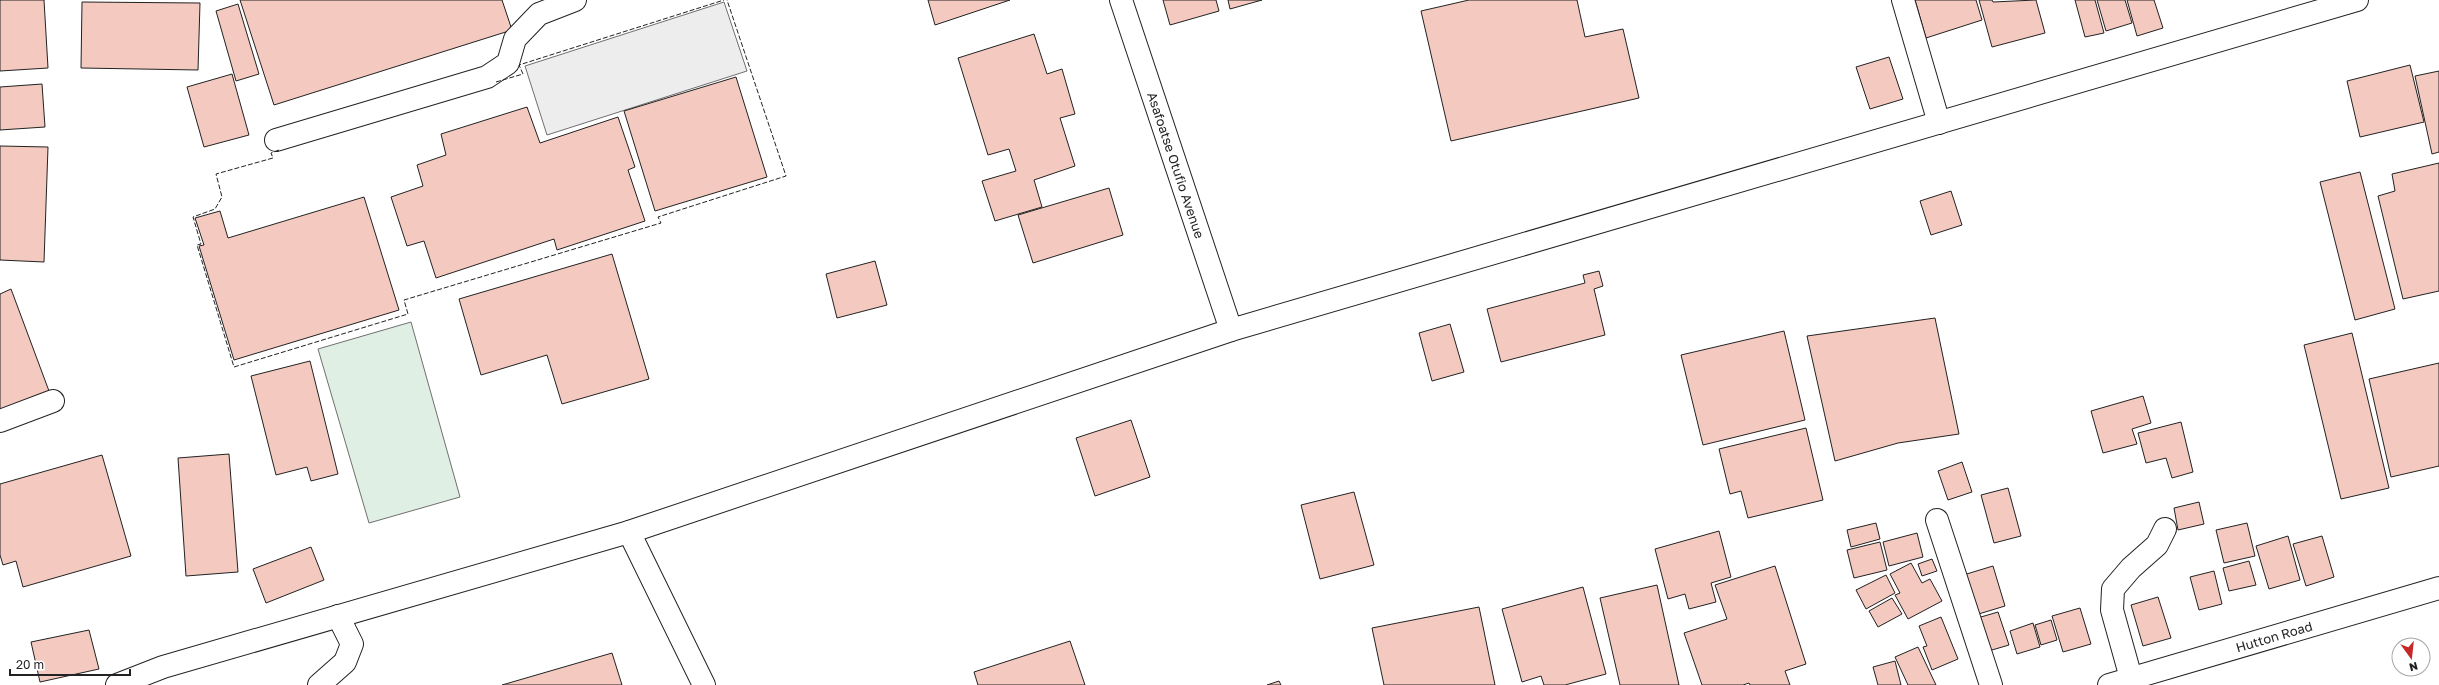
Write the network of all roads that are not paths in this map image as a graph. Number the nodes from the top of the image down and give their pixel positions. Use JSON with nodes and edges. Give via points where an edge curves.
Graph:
{"nodes":[{"id":1,"x":575,"y":0,"type":"edge"},
{"id":2,"x":1121,"y":0,"type":"edge"},
{"id":3,"x":1903,"y":0,"type":"edge"},
{"id":4,"x":2357,"y":0,"type":"edge"},
{"id":5,"x":1939,"y":123,"type":"junction"},
{"id":6,"x":276,"y":140,"type":"dead end"},
{"id":7,"x":1231,"y":330,"type":"junction"},
{"id":8,"x":53,"y":400,"type":"dead end"},
{"id":9,"x":0,"y":421,"type":"edge"},
{"id":10,"x":1937,"y":520,"type":"dead end"},
{"id":11,"x":2165,"y":529,"type":"dead end"},
{"id":12,"x":629,"y":532,"type":"junction"},
{"id":13,"x":2439,"y":588,"type":"edge"},
{"id":14,"x":338,"y":616,"type":"junction"},
{"id":15,"x":2131,"y":678,"type":"junction"},
{"id":16,"x":117,"y":685,"type":"edge"},
{"id":17,"x":318,"y":685,"type":"edge"},
{"id":18,"x":704,"y":685,"type":"edge"},
{"id":19,"x":1991,"y":685,"type":"edge"},
{"id":20,"x":2109,"y":685,"type":"edge"}],
"edges":[{"from":1,"to":6,"type":"street","via":[[538,14],[515,39],[508,63],[487,77]]},
{"from":2,"to":7,"type":"street","name":"Asafoatse Otufio Avenue"},
{"from":3,"to":5,"type":"street"},
{"from":4,"to":5,"type":"street"},
{"from":5,"to":7,"type":"street"},
{"from":7,"to":12,"type":"street"},
{"from":8,"to":9,"type":"street"},
{"from":10,"to":19,"type":"street"},
{"from":11,"to":15,"type":"street","via":[[2157,545],[2131,568],[2113,589],[2112,610]]},
{"from":12,"to":14,"type":"street"},
{"from":12,"to":18,"type":"street"},
{"from":13,"to":15,"type":"street","name":"Hutton Road"},
{"from":14,"to":16,"type":"street","via":[[163,668]]},
{"from":14,"to":17,"type":"street","via":[[352,644],[345,662]]},
{"from":15,"to":20,"type":"street","name":"Hutton Road"}]}
